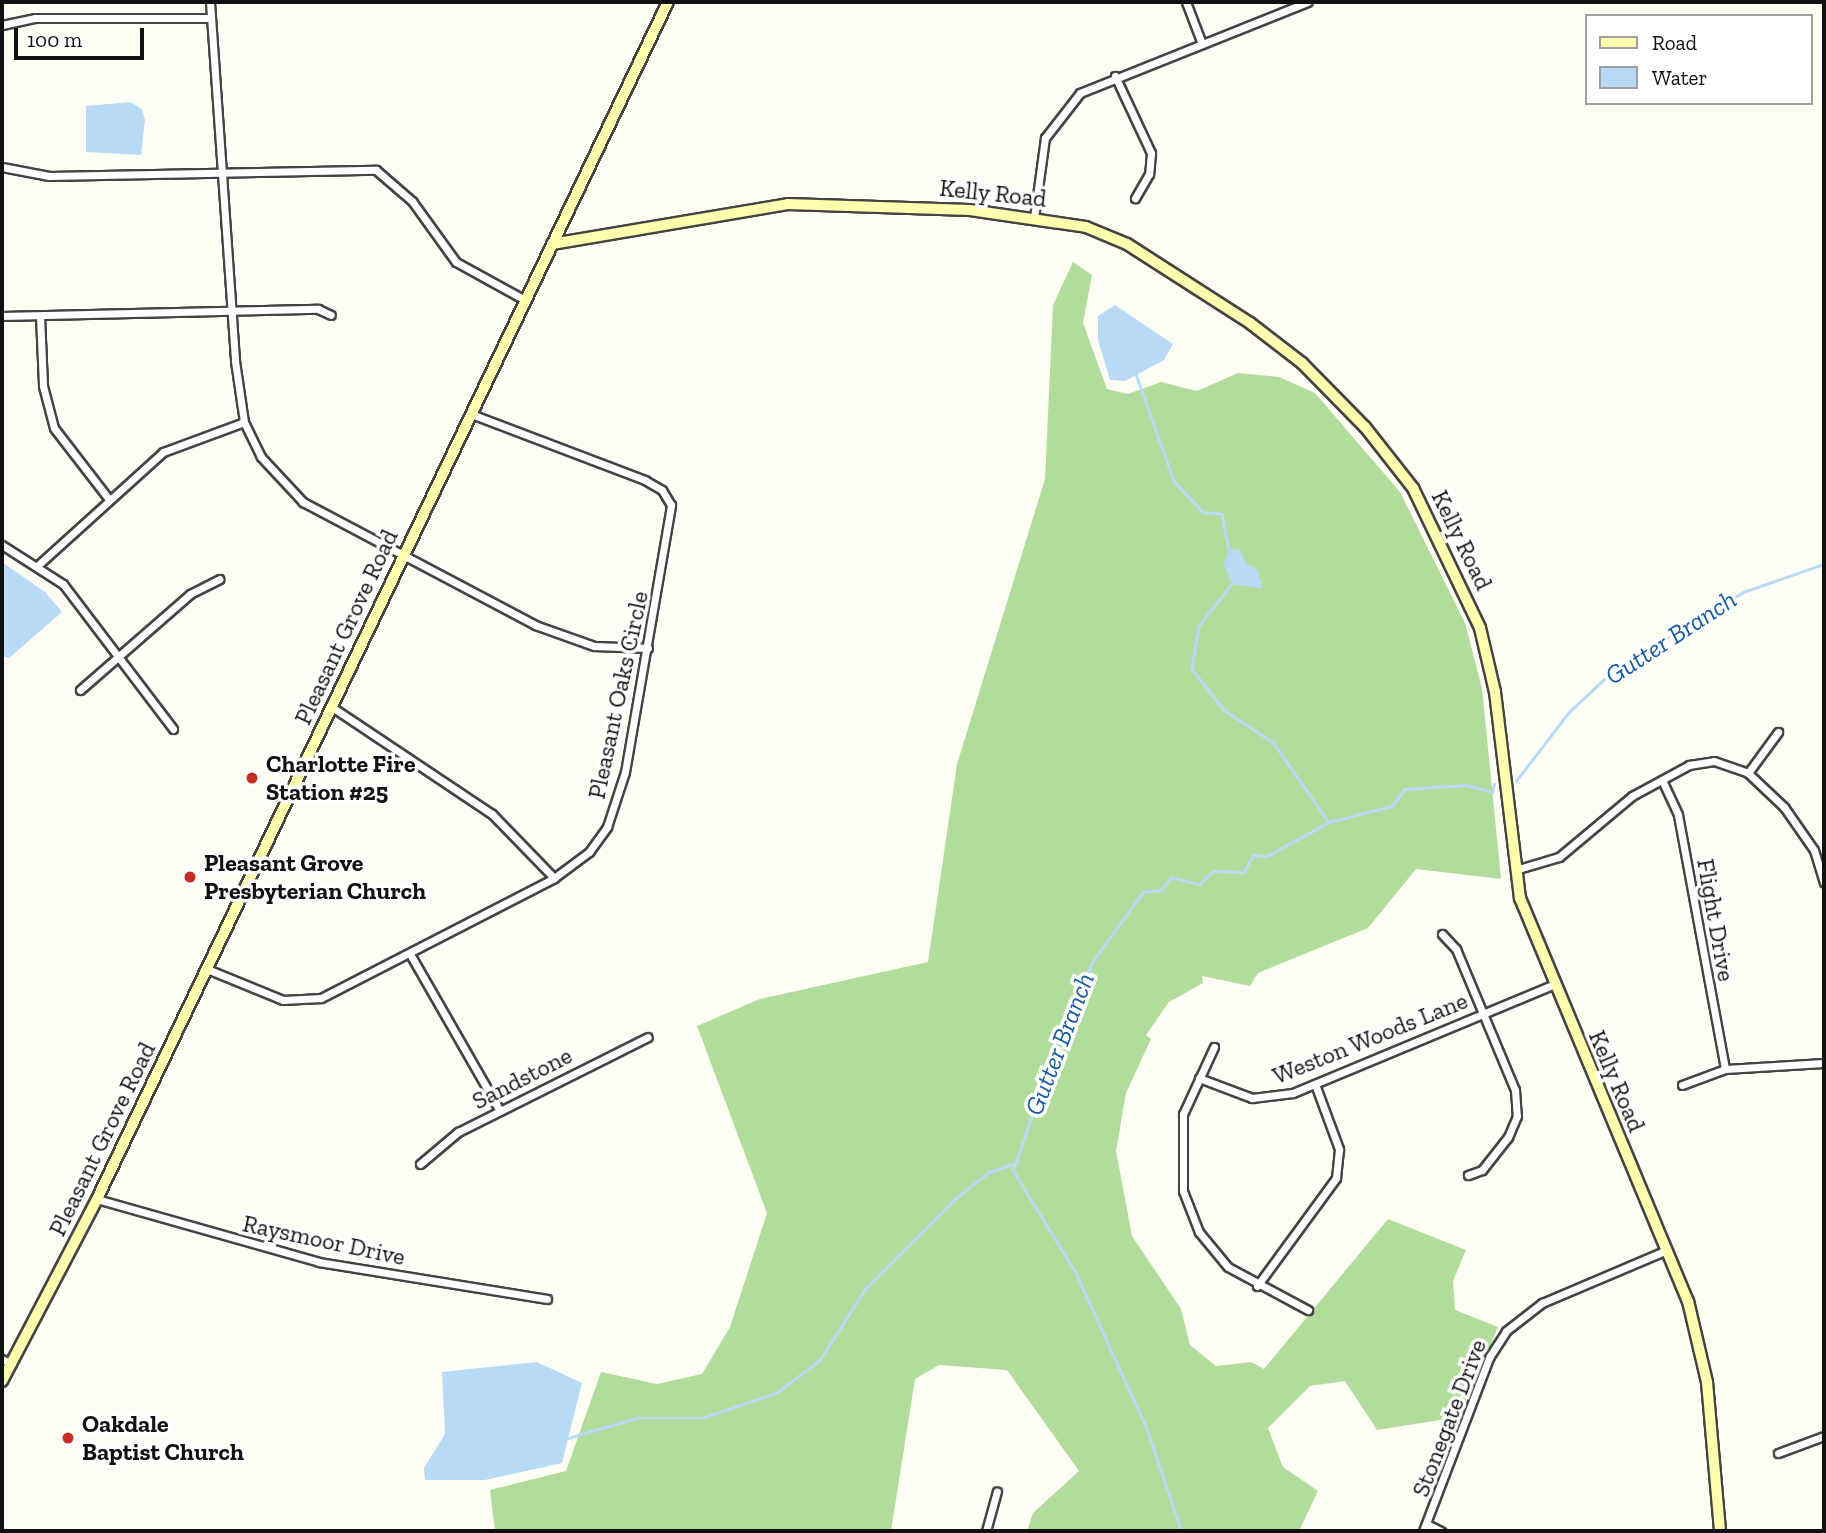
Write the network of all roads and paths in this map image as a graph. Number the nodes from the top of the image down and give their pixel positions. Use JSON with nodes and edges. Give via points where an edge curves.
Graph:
{"nodes":[{"id":1,"x":210,"y":2,"type":"edge"},
{"id":2,"x":668,"y":2,"type":"edge"},
{"id":3,"x":1186,"y":2,"type":"edge"},
{"id":4,"x":1308,"y":2,"type":"edge"},
{"id":5,"x":209,"y":18,"type":"junction"},
{"id":6,"x":2,"y":25,"type":"edge"},
{"id":7,"x":1202,"y":44,"type":"junction"},
{"id":8,"x":1115,"y":76,"type":"junction"},
{"id":9,"x":2,"y":167,"type":"edge"},
{"id":10,"x":221,"y":171,"type":"junction"},
{"id":11,"x":1135,"y":198,"type":"dead end"},
{"id":12,"x":1034,"y":218,"type":"junction"},
{"id":13,"x":552,"y":244,"type":"junction"},
{"id":14,"x":525,"y":300,"type":"junction"},
{"id":15,"x":232,"y":311,"type":"junction"},
{"id":16,"x":331,"y":315,"type":"dead end"},
{"id":17,"x":40,"y":316,"type":"junction"},
{"id":18,"x":2,"y":317,"type":"edge"},
{"id":19,"x":471,"y":414,"type":"junction"},
{"id":20,"x":244,"y":422,"type":"junction"},
{"id":21,"x":108,"y":498,"type":"junction"},
{"id":22,"x":2,"y":545,"type":"edge"},
{"id":23,"x":404,"y":554,"type":"junction"},
{"id":24,"x":37,"y":566,"type":"junction"},
{"id":25,"x":219,"y":579,"type":"dead end"},
{"id":26,"x":648,"y":648,"type":"junction"},
{"id":27,"x":117,"y":653,"type":"junction"},
{"id":28,"x":80,"y":690,"type":"dead end"},
{"id":29,"x":332,"y":707,"type":"junction"},
{"id":30,"x":173,"y":729,"type":"dead end"},
{"id":31,"x":1778,"y":732,"type":"dead end"},
{"id":32,"x":1748,"y":773,"type":"junction"},
{"id":33,"x":1662,"y":780,"type":"junction"},
{"id":34,"x":1513,"y":870,"type":"junction"},
{"id":35,"x":554,"y":878,"type":"junction"},
{"id":36,"x":1824,"y":883,"type":"edge"},
{"id":37,"x":1442,"y":934,"type":"dead end"},
{"id":38,"x":410,"y":954,"type":"junction"},
{"id":39,"x":207,"y":969,"type":"junction"},
{"id":40,"x":1553,"y":985,"type":"junction"},
{"id":41,"x":1484,"y":1014,"type":"junction"},
{"id":42,"x":648,"y":1037,"type":"dead end"},
{"id":43,"x":1214,"y":1047,"type":"dead end"},
{"id":44,"x":1824,"y":1063,"type":"edge"},
{"id":45,"x":1725,"y":1069,"type":"junction"},
{"id":46,"x":1199,"y":1079,"type":"junction"},
{"id":47,"x":1315,"y":1084,"type":"junction"},
{"id":48,"x":1682,"y":1085,"type":"dead end"},
{"id":49,"x":500,"y":1111,"type":"junction"},
{"id":50,"x":420,"y":1164,"type":"dead end"},
{"id":51,"x":1468,"y":1175,"type":"dead end"},
{"id":52,"x":97,"y":1199,"type":"junction"},
{"id":53,"x":1667,"y":1250,"type":"junction"},
{"id":54,"x":1257,"y":1286,"type":"junction"},
{"id":55,"x":547,"y":1299,"type":"dead end"},
{"id":56,"x":1308,"y":1310,"type":"dead end"},
{"id":57,"x":7,"y":1362,"type":"edge"},
{"id":58,"x":2,"y":1381,"type":"edge"},
{"id":59,"x":1824,"y":1436,"type":"edge"},
{"id":60,"x":1778,"y":1453,"type":"dead end"},
{"id":61,"x":997,"y":1491,"type":"dead end"},
{"id":62,"x":1425,"y":1528,"type":"edge"},
{"id":63,"x":986,"y":1531,"type":"edge"},
{"id":64,"x":1440,"y":1531,"type":"edge"},
{"id":65,"x":1720,"y":1531,"type":"edge"}],
"edges":[{"from":1,"to":5,"type":"street"},
{"from":2,"to":13,"type":"street","name":"Pleasant Grove Road"},
{"from":3,"to":7,"type":"street"},
{"from":4,"to":7,"type":"street"},
{"from":5,"to":6,"type":"street","via":[[35,18]]},
{"from":5,"to":10,"type":"street"},
{"from":7,"to":8,"type":"street"},
{"from":8,"to":11,"type":"street","via":[[1151,153],[1149,174]]},
{"from":8,"to":12,"type":"street","via":[[1080,93],[1049,129],[1039,157]]},
{"from":9,"to":10,"type":"street","via":[[34,176]]},
{"from":10,"to":14,"type":"street","via":[[376,170],[404,192],[456,262]]},
{"from":10,"to":15,"type":"street"},
{"from":12,"to":13,"type":"street","name":"Kelly Road","via":[[788,204]]},
{"from":12,"to":34,"type":"street","name":"Kelly Road","via":[[1109,236],[1250,323],[1333,392],[1401,469],[1454,565],[1488,654]]},
{"from":13,"to":14,"type":"street","name":"Pleasant Grove Road"},
{"from":14,"to":19,"type":"street","name":"Pleasant Grove Road"},
{"from":15,"to":16,"type":"street"},
{"from":15,"to":17,"type":"street"},
{"from":15,"to":20,"type":"street"},
{"from":17,"to":18,"type":"street"},
{"from":17,"to":21,"type":"street","via":[[43,386],[54,428]]},
{"from":19,"to":23,"type":"street","name":"Pleasant Grove Road"},
{"from":19,"to":26,"type":"street","name":"Pleasant Oaks Circle","via":[[645,480],[667,495],[673,522]]},
{"from":20,"to":21,"type":"street","via":[[172,447]]},
{"from":20,"to":23,"type":"street","via":[[261,457],[303,502]]},
{"from":21,"to":24,"type":"street"},
{"from":22,"to":24,"type":"street"},
{"from":23,"to":26,"type":"street","via":[[561,636],[594,646]]},
{"from":23,"to":29,"type":"street","name":"Pleasant Grove Road"},
{"from":24,"to":27,"type":"street","via":[[75,597]]},
{"from":25,"to":27,"type":"street"},
{"from":26,"to":35,"type":"street","name":"Pleasant Oaks Circle","via":[[612,815],[589,852]]},
{"from":27,"to":28,"type":"street"},
{"from":27,"to":30,"type":"street"},
{"from":29,"to":35,"type":"street","via":[[483,807]]},
{"from":29,"to":39,"type":"street","name":"Pleasant Grove Road"},
{"from":31,"to":32,"type":"street"},
{"from":32,"to":33,"type":"street","via":[[1701,762]]},
{"from":32,"to":36,"type":"street","via":[[1788,813],[1814,850]]},
{"from":33,"to":34,"type":"street","via":[[1625,801],[1559,858]]},
{"from":33,"to":45,"type":"street","name":"Flight Drive","via":[[1678,815]]},
{"from":34,"to":40,"type":"street","name":"Kelly Road"},
{"from":35,"to":38,"type":"street","name":"Pleasant Oaks Circle"},
{"from":37,"to":41,"type":"street","via":[[1456,950]]},
{"from":38,"to":39,"type":"street","name":"Pleasant Oaks Circle","via":[[336,992],[300,1002]]},
{"from":38,"to":49,"type":"street"},
{"from":39,"to":52,"type":"street","name":"Pleasant Grove Road"},
{"from":40,"to":41,"type":"street","name":"Weston Woods Lane"},
{"from":40,"to":53,"type":"street","name":"Kelly Road"},
{"from":41,"to":47,"type":"street","name":"Weston Woods Lane"},
{"from":41,"to":51,"type":"street","via":[[1515,1090],[1517,1116],[1482,1170]]},
{"from":42,"to":49,"type":"street","name":"Sandstone"},
{"from":43,"to":46,"type":"street"},
{"from":44,"to":45,"type":"street"},
{"from":45,"to":48,"type":"street"},
{"from":46,"to":47,"type":"street","name":"Weston Woods Lane","via":[[1266,1099]]},
{"from":46,"to":54,"type":"street","via":[[1183,1114],[1183,1191],[1199,1232],[1228,1267]]},
{"from":47,"to":54,"type":"street","via":[[1339,1149],[1336,1178]]},
{"from":49,"to":50,"type":"street","name":"Sandstone","via":[[435,1147]]},
{"from":52,"to":55,"type":"street","name":"Raysmoor Drive","via":[[319,1262]]},
{"from":52,"to":57,"type":"street","name":"Pleasant Grove Road"},
{"from":53,"to":62,"type":"street","name":"Stonegate Drive","via":[[1542,1303],[1506,1331],[1482,1376]]},
{"from":53,"to":65,"type":"street","name":"Kelly Road","via":[[1703,1351]]},
{"from":54,"to":56,"type":"street"},
{"from":57,"to":58,"type":"street","name":"Pleasant Grove Road"},
{"from":59,"to":60,"type":"street"},
{"from":61,"to":63,"type":"street"},
{"from":62,"to":64,"type":"street"}]}
